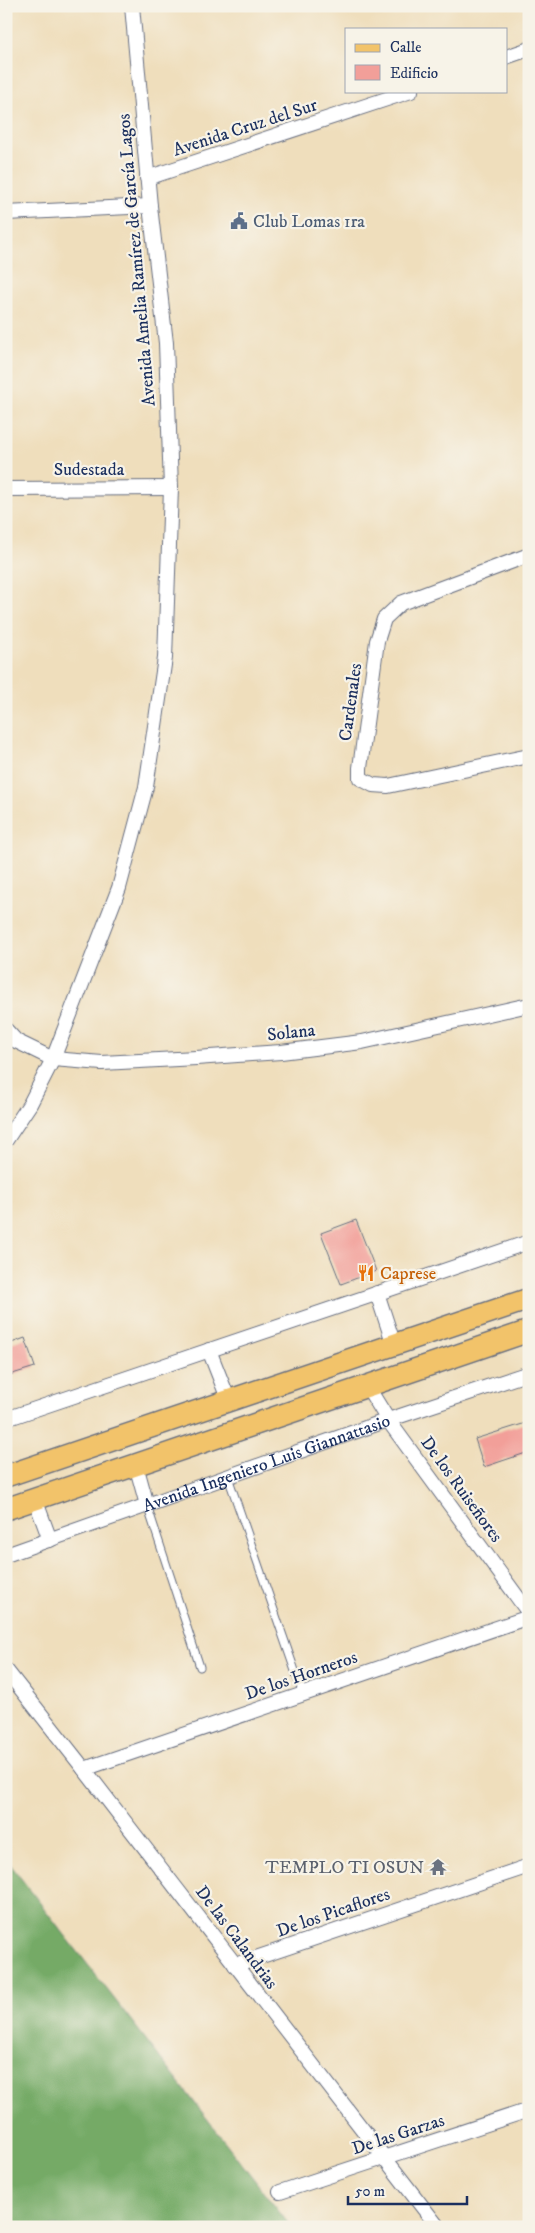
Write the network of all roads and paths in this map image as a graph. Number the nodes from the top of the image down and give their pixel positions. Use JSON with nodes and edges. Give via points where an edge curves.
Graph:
{"nodes":[{"id":1,"x":132,"y":6,"type":"edge"},
{"id":2,"x":529,"y":49,"type":"edge"},
{"id":3,"x":508,"y":56,"type":"edge"},
{"id":4,"x":409,"y":92,"type":"edge"},
{"id":5,"x":147,"y":178,"type":"junction"},
{"id":6,"x":150,"y":206,"type":"junction"},
{"id":7,"x":6,"y":213,"type":"edge"},
{"id":8,"x":6,"y":488,"type":"edge"},
{"id":9,"x":171,"y":488,"type":"junction"},
{"id":10,"x":529,"y":555,"type":"edge"},
{"id":11,"x":529,"y":756,"type":"edge"},
{"id":12,"x":529,"y":1005,"type":"edge"},
{"id":13,"x":6,"y":1030,"type":"edge"},
{"id":14,"x":53,"y":1059,"type":"junction"},
{"id":15,"x":6,"y":1140,"type":"edge"},
{"id":16,"x":529,"y":1242,"type":"edge"},
{"id":17,"x":377,"y":1293,"type":"junction"},
{"id":18,"x":529,"y":1299,"type":"edge"},
{"id":19,"x":529,"y":1331,"type":"edge"},
{"id":20,"x":394,"y":1345,"type":"junction"},
{"id":21,"x":209,"y":1350,"type":"junction"},
{"id":22,"x":529,"y":1373,"type":"edge"},
{"id":23,"x":367,"y":1386,"type":"junction"},
{"id":24,"x":229,"y":1401,"type":"junction"},
{"id":25,"x":6,"y":1419,"type":"edge"},
{"id":26,"x":388,"y":1420,"type":"junction"},
{"id":27,"x":136,"y":1465,"type":"junction"},
{"id":28,"x":6,"y":1476,"type":"edge"},
{"id":29,"x":228,"y":1477,"type":"junction"},
{"id":30,"x":35,"y":1499,"type":"junction"},
{"id":31,"x":147,"y":1505,"type":"junction"},
{"id":32,"x":6,"y":1509,"type":"edge"},
{"id":33,"x":50,"y":1540,"type":"junction"},
{"id":34,"x":6,"y":1555,"type":"edge"},
{"id":35,"x":529,"y":1613,"type":"edge"},
{"id":36,"x":529,"y":1617,"type":"edge"},
{"id":37,"x":200,"y":1667,"type":"dead end"},
{"id":38,"x":6,"y":1670,"type":"edge"},
{"id":39,"x":303,"y":1694,"type":"junction"},
{"id":40,"x":84,"y":1768,"type":"junction"},
{"id":41,"x":529,"y":1866,"type":"edge"},
{"id":42,"x":235,"y":1965,"type":"junction"},
{"id":43,"x":529,"y":2110,"type":"edge"},
{"id":44,"x":383,"y":2158,"type":"junction"},
{"id":45,"x":280,"y":2192,"type":"dead end"},
{"id":46,"x":438,"y":2227,"type":"edge"}],
"edges":[{"from":1,"to":5,"type":"street","name":"Avenida Amelia Ramírez de García Lagos"},
{"from":2,"to":3,"type":"street"},
{"from":4,"to":5,"type":"street","name":"Avenida Cruz del Sur"},
{"from":5,"to":6,"type":"street","name":"Avenida Amelia Ramírez de García Lagos"},
{"from":6,"to":7,"type":"street"},
{"from":6,"to":9,"type":"street","name":"Avenida Amelia Ramírez de García Lagos","via":[[166,343]]},
{"from":8,"to":9,"type":"street","name":"Sudestada"},
{"from":9,"to":14,"type":"street","name":"Avenida Amelia Ramírez de García Lagos","via":[[165,658],[146,787],[119,888]]},
{"from":10,"to":11,"type":"street","name":"Cardenales","via":[[401,603],[384,619],[378,641],[360,778],[373,785],[388,786]]},
{"from":12,"to":14,"type":"street","name":"Solana","via":[[362,1042],[281,1052],[102,1063]]},
{"from":13,"to":14,"type":"street","via":[[16,1041]]},
{"from":14,"to":15,"type":"street","name":"Avenida Amelia Ramírez de García Lagos","via":[[30,1104]]},
{"from":16,"to":17,"type":"street"},
{"from":17,"to":20,"type":"street"},
{"from":17,"to":21,"type":"street"},
{"from":18,"to":20,"type":"main road"},
{"from":19,"to":23,"type":"main road"},
{"from":20,"to":24,"type":"main road"},
{"from":21,"to":24,"type":"street"},
{"from":21,"to":25,"type":"street"},
{"from":22,"to":26,"type":"street","name":"Avenida Ingeniero Luis Giannattasio"},
{"from":23,"to":26,"type":"street","name":"De los Ruiseñores"},
{"from":23,"to":27,"type":"main road"},
{"from":24,"to":28,"type":"main road"},
{"from":26,"to":29,"type":"street","name":"Avenida Ingeniero Luis Giannattasio"},
{"from":26,"to":35,"type":"street","name":"De los Ruiseñores"},
{"from":27,"to":30,"type":"main road"},
{"from":27,"to":31,"type":"street"},
{"from":29,"to":31,"type":"street","name":"Avenida Ingeniero Luis Giannattasio"},
{"from":29,"to":39,"type":"lane"},
{"from":30,"to":32,"type":"main road"},
{"from":30,"to":33,"type":"street"},
{"from":31,"to":33,"type":"street","name":"Avenida Ingeniero Luis Giannattasio"},
{"from":31,"to":37,"type":"lane"},
{"from":33,"to":34,"type":"street","name":"Avenida Ingeniero Luis Giannattasio"},
{"from":36,"to":39,"type":"street","name":"De los Horneros"},
{"from":38,"to":40,"type":"street","name":"De las Calandrias"},
{"from":39,"to":40,"type":"street","name":"De los Horneros"},
{"from":40,"to":42,"type":"street","name":"De las Calandrias"},
{"from":41,"to":42,"type":"street","name":"De los Picaflores"},
{"from":42,"to":44,"type":"street","name":"De las Calandrias"},
{"from":43,"to":44,"type":"street","name":"De las Garzas"},
{"from":44,"to":45,"type":"street","name":"De las Garzas"},
{"from":44,"to":46,"type":"street","name":"De las Calandrias"}]}
